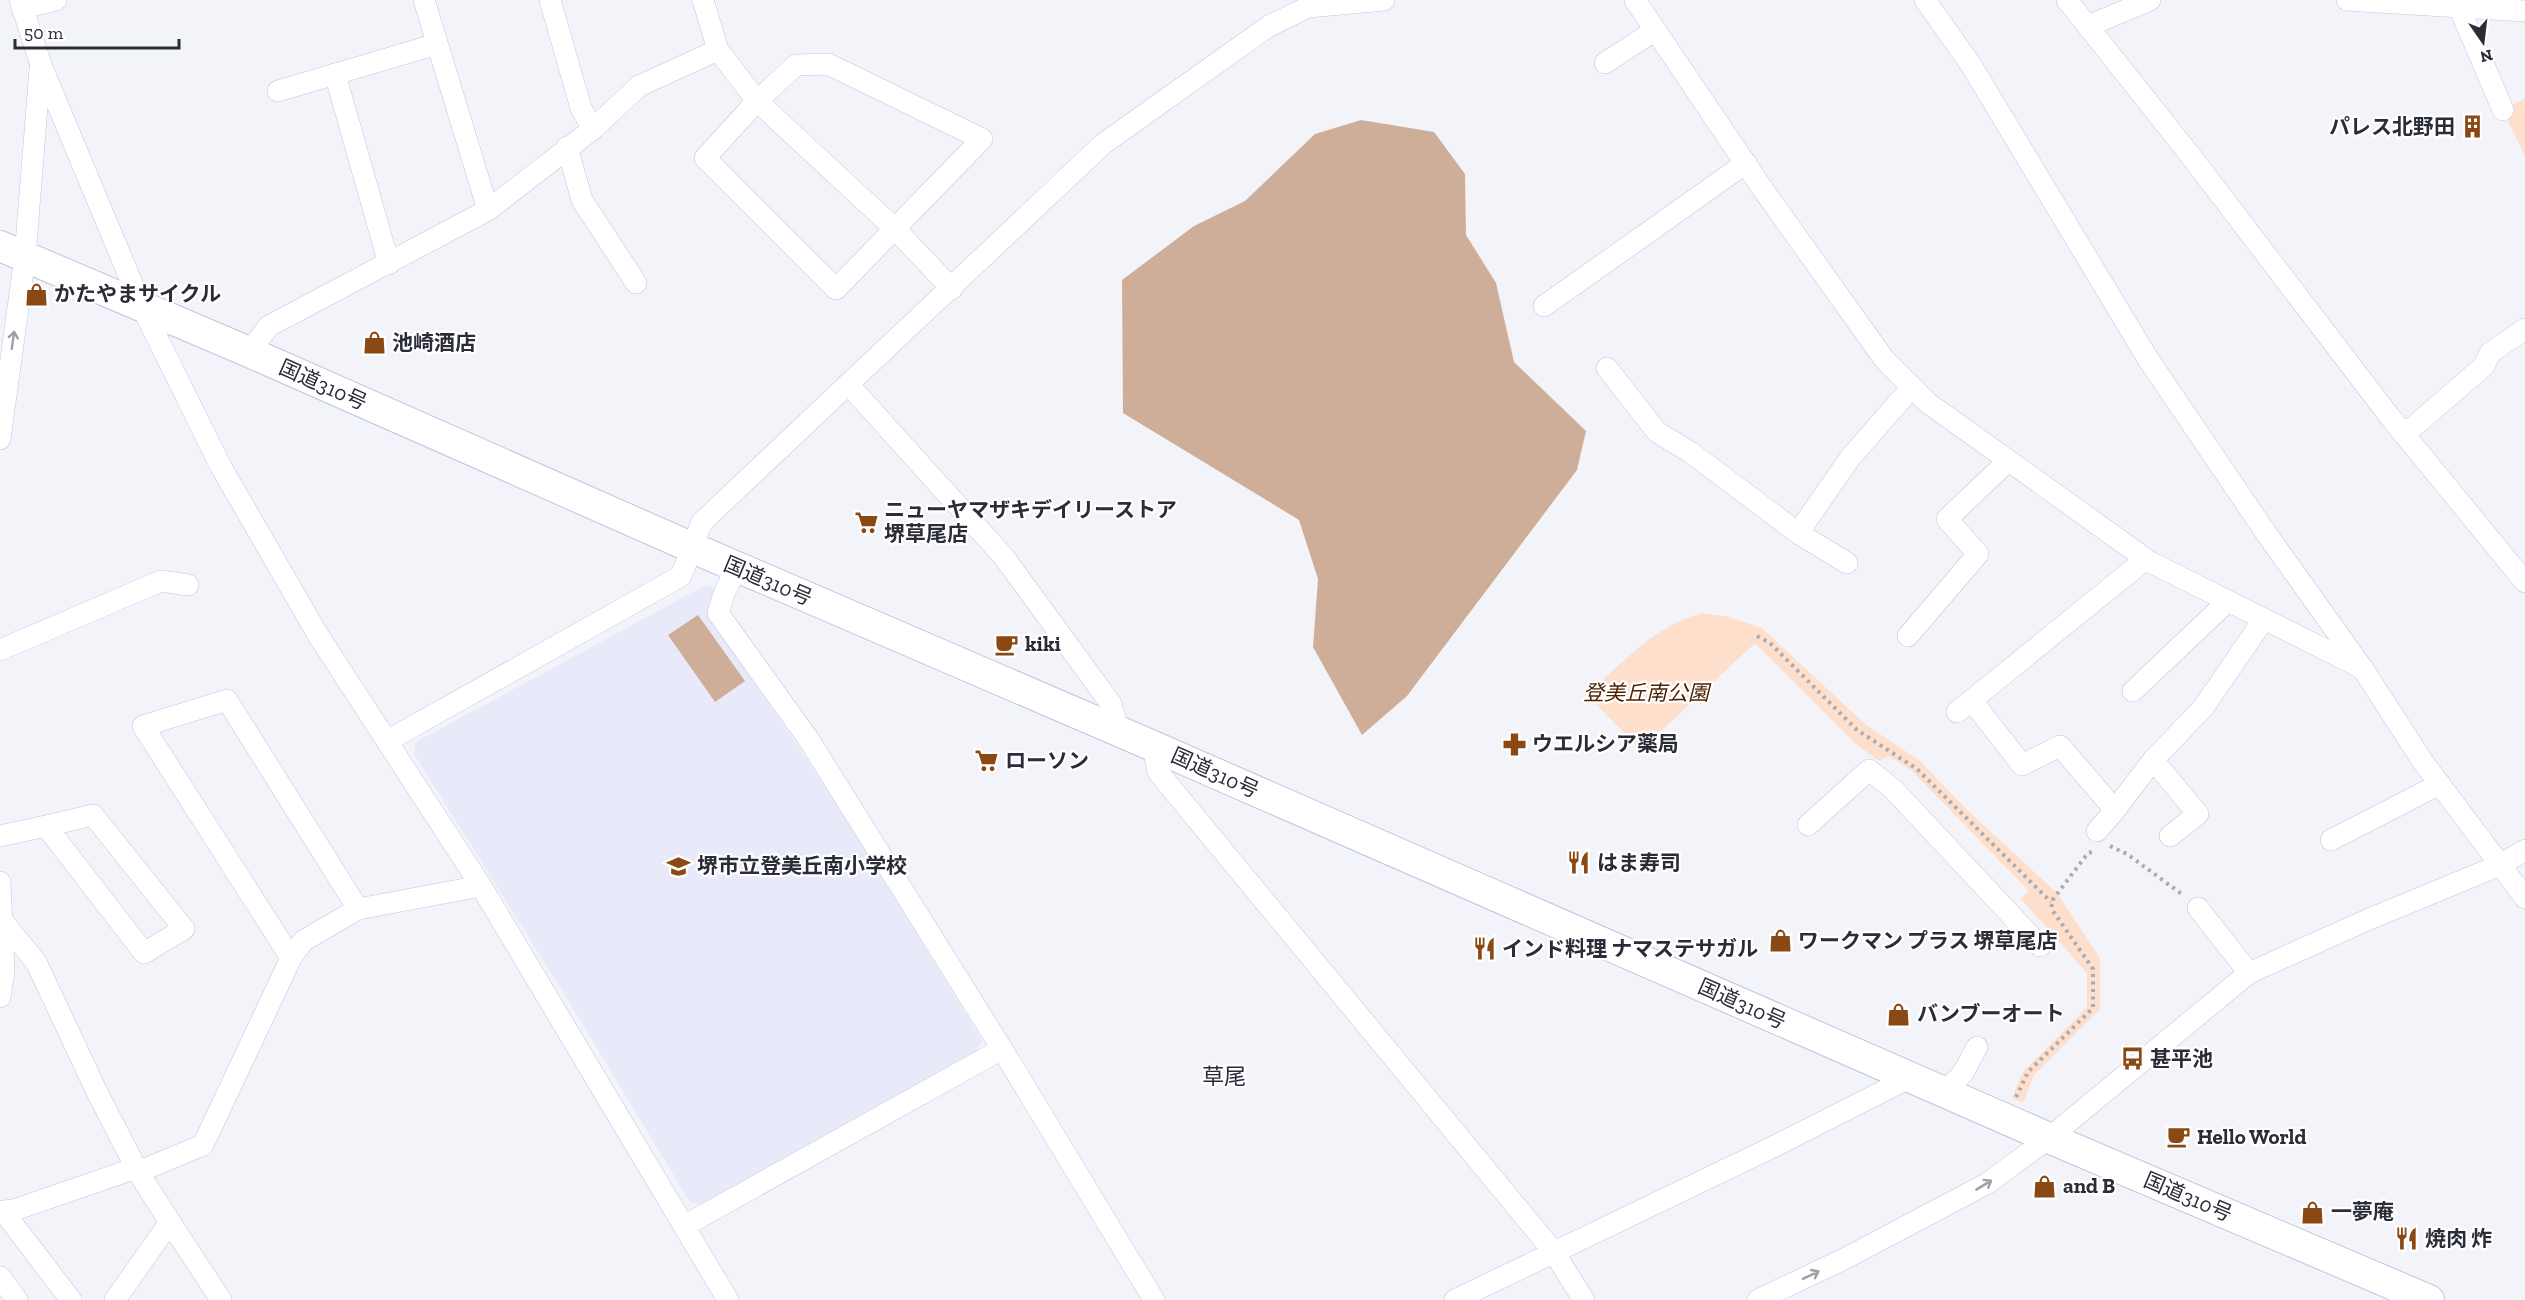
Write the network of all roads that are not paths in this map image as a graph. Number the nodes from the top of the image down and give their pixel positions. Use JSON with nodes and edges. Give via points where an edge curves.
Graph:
{"nodes":[{"id":1,"x":56,"y":0,"type":"edge"},
{"id":2,"x":424,"y":0,"type":"edge"},
{"id":3,"x":550,"y":0,"type":"edge"},
{"id":4,"x":703,"y":0,"type":"edge"},
{"id":5,"x":1384,"y":0,"type":"edge"},
{"id":6,"x":1635,"y":0,"type":"edge"},
{"id":7,"x":1925,"y":0,"type":"edge"},
{"id":8,"x":2067,"y":0,"type":"edge"},
{"id":9,"x":2150,"y":0,"type":"edge"},
{"id":10,"x":2347,"y":0,"type":"edge"},
{"id":11,"x":2458,"y":3,"type":"edge"},
{"id":12,"x":21,"y":4,"type":"edge"},
{"id":13,"x":2525,"y":11,"type":"edge"},
{"id":14,"x":2088,"y":26,"type":"junction"},
{"id":15,"x":1654,"y":31,"type":"junction"},
{"id":16,"x":437,"y":44,"type":"junction"},
{"id":17,"x":717,"y":50,"type":"junction"},
{"id":18,"x":1605,"y":63,"type":"dead end"},
{"id":19,"x":41,"y":65,"type":"junction"},
{"id":20,"x":335,"y":74,"type":"junction"},
{"id":21,"x":278,"y":91,"type":"dead end"},
{"id":22,"x":757,"y":101,"type":"junction"},
{"id":23,"x":2503,"y":110,"type":"dead end"},
{"id":24,"x":593,"y":129,"type":"junction"},
{"id":25,"x":567,"y":147,"type":"junction"},
{"id":26,"x":1746,"y":163,"type":"junction"},
{"id":27,"x":488,"y":210,"type":"junction"},
{"id":28,"x":895,"y":229,"type":"junction"},
{"id":29,"x":12,"y":252,"type":"edge"},
{"id":30,"x":388,"y":264,"type":"junction"},
{"id":31,"x":636,"y":283,"type":"dead end"},
{"id":32,"x":952,"y":289,"type":"junction"},
{"id":33,"x":1544,"y":306,"type":"dead end"},
{"id":34,"x":142,"y":307,"type":"junction"},
{"id":35,"x":2525,"y":329,"type":"edge"},
{"id":36,"x":249,"y":352,"type":"junction"},
{"id":37,"x":1607,"y":368,"type":"dead end"},
{"id":38,"x":848,"y":384,"type":"junction"},
{"id":39,"x":1912,"y":387,"type":"junction"},
{"id":40,"x":2405,"y":434,"type":"junction"},
{"id":41,"x":0,"y":440,"type":"edge"},
{"id":42,"x":2008,"y":461,"type":"junction"},
{"id":43,"x":1798,"y":533,"type":"junction"},
{"id":44,"x":693,"y":548,"type":"junction"},
{"id":45,"x":2146,"y":559,"type":"junction"},
{"id":46,"x":1847,"y":563,"type":"dead end"},
{"id":47,"x":736,"y":567,"type":"junction"},
{"id":48,"x":2525,"y":582,"type":"edge"},
{"id":49,"x":188,"y":585,"type":"dead end"},
{"id":50,"x":2228,"y":601,"type":"junction"},
{"id":51,"x":2264,"y":619,"type":"junction"},
{"id":52,"x":1908,"y":636,"type":"dead end"},
{"id":53,"x":0,"y":650,"type":"edge"},
{"id":54,"x":2363,"y":669,"type":"junction"},
{"id":55,"x":2133,"y":692,"type":"dead end"},
{"id":56,"x":1119,"y":731,"type":"junction"},
{"id":57,"x":387,"y":741,"type":"junction"},
{"id":58,"x":1153,"y":746,"type":"junction"},
{"id":59,"x":2153,"y":760,"type":"junction"},
{"id":60,"x":2440,"y":784,"type":"junction"},
{"id":61,"x":2115,"y":810,"type":"junction"},
{"id":62,"x":1808,"y":825,"type":"dead end"},
{"id":63,"x":46,"y":826,"type":"junction"},
{"id":64,"x":0,"y":836,"type":"edge"},
{"id":65,"x":2170,"y":836,"type":"dead end"},
{"id":66,"x":2331,"y":840,"type":"dead end"},
{"id":67,"x":2099,"y":843,"type":"road end"},
{"id":68,"x":2525,"y":850,"type":"edge"},
{"id":69,"x":2500,"y":865,"type":"junction"},
{"id":70,"x":0,"y":882,"type":"edge"},
{"id":71,"x":482,"y":886,"type":"junction"},
{"id":72,"x":2525,"y":898,"type":"edge"},
{"id":73,"x":2198,"y":908,"type":"road end"},
{"id":74,"x":358,"y":909,"type":"junction"},
{"id":75,"x":1,"y":919,"type":"edge"},
{"id":76,"x":2040,"y":946,"type":"dead end"},
{"id":77,"x":291,"y":958,"type":"junction"},
{"id":78,"x":2249,"y":973,"type":"junction"},
{"id":79,"x":0,"y":998,"type":"edge"},
{"id":80,"x":1977,"y":1047,"type":"dead end"},
{"id":81,"x":1002,"y":1049,"type":"junction"},
{"id":82,"x":1911,"y":1077,"type":"junction"},
{"id":83,"x":1945,"y":1092,"type":"junction"},
{"id":84,"x":2049,"y":1138,"type":"junction"},
{"id":85,"x":137,"y":1170,"type":"junction"},
{"id":86,"x":2,"y":1212,"type":"edge"},
{"id":87,"x":170,"y":1222,"type":"junction"},
{"id":88,"x":684,"y":1226,"type":"junction"},
{"id":89,"x":1553,"y":1251,"type":"junction"},
{"id":90,"x":0,"y":1277,"type":"edge"},
{"id":91,"x":118,"y":1299,"type":"edge"},
{"id":92,"x":17,"y":1300,"type":"edge"},
{"id":93,"x":71,"y":1300,"type":"edge"},
{"id":94,"x":221,"y":1300,"type":"edge"},
{"id":95,"x":728,"y":1300,"type":"edge"},
{"id":96,"x":1154,"y":1300,"type":"edge"},
{"id":97,"x":1455,"y":1300,"type":"edge"},
{"id":98,"x":1584,"y":1300,"type":"edge"},
{"id":99,"x":1758,"y":1300,"type":"edge"},
{"id":100,"x":2429,"y":1300,"type":"edge"}],
"edges":[{"from":1,"to":12,"type":"street"},
{"from":2,"to":16,"type":"street"},
{"from":3,"to":24,"type":"street","via":[[581,108]]},
{"from":4,"to":17,"type":"street"},
{"from":5,"to":32,"type":"street","via":[[1308,7],[1269,26],[1102,144]]},
{"from":6,"to":15,"type":"street"},
{"from":7,"to":54,"type":"street","via":[[1977,75],[2148,359]]},
{"from":8,"to":14,"type":"street"},
{"from":9,"to":14,"type":"street"},
{"from":10,"to":11,"type":"street"},
{"from":11,"to":13,"type":"street"},
{"from":11,"to":23,"type":"street"},
{"from":12,"to":19,"type":"street"},
{"from":14,"to":40,"type":"street"},
{"from":15,"to":18,"type":"street"},
{"from":15,"to":26,"type":"street"},
{"from":16,"to":20,"type":"street"},
{"from":16,"to":27,"type":"street"},
{"from":17,"to":22,"type":"street"},
{"from":17,"to":24,"type":"street","via":[[639,86]]},
{"from":19,"to":29,"type":"street"},
{"from":19,"to":34,"type":"street"},
{"from":20,"to":21,"type":"street"},
{"from":20,"to":30,"type":"street"},
{"from":22,"to":28,"type":"street"},
{"from":22,"to":28,"type":"street","via":[[705,158],[836,289]]},
{"from":22,"to":28,"type":"street","via":[[796,65],[828,64],[982,139]]},
{"from":24,"to":25,"type":"street"},
{"from":25,"to":27,"type":"street"},
{"from":25,"to":31,"type":"street","via":[[582,200]]},
{"from":26,"to":33,"type":"street"},
{"from":26,"to":39,"type":"street","via":[[1884,359]]},
{"from":27,"to":30,"type":"street"},
{"from":28,"to":32,"type":"street"},
{"from":29,"to":34,"type":"highway","name":"国道310号"},
{"from":41,"to":29,"type":"street","one_way":true},
{"from":30,"to":36,"type":"street","via":[[269,326]]},
{"from":32,"to":38,"type":"street"},
{"from":34,"to":36,"type":"highway","name":"国道310号"},
{"from":34,"to":57,"type":"street","via":[[221,467],[318,634]]},
{"from":35,"to":40,"type":"street","via":[[2490,353],[2484,366]]},
{"from":36,"to":44,"type":"highway","name":"国道310号"},
{"from":37,"to":43,"type":"street","via":[[1657,432]]},
{"from":38,"to":44,"type":"street","via":[[702,522]]},
{"from":38,"to":56,"type":"street","via":[[1004,557],[1111,704]]},
{"from":39,"to":42,"type":"street","via":[[1928,404]]},
{"from":39,"to":43,"type":"street","via":[[1850,458]]},
{"from":40,"to":48,"type":"street"},
{"from":42,"to":45,"type":"street"},
{"from":42,"to":52,"type":"street","via":[[1947,519],[1978,554]]},
{"from":43,"to":46,"type":"street"},
{"from":44,"to":47,"type":"highway","name":"国道310号"},
{"from":44,"to":57,"type":"street","via":[[681,576]]},
{"from":45,"to":50,"type":"street"},
{"from":45,"to":61,"type":"street","via":[[1964,706],[2022,765],[2060,746]]},
{"from":47,"to":56,"type":"highway","name":"国道310号"},
{"from":47,"to":81,"type":"street","via":[[718,613],[809,740]]},
{"from":49,"to":53,"type":"street","via":[[161,581]]},
{"from":50,"to":51,"type":"street"},
{"from":50,"to":55,"type":"street"},
{"from":51,"to":54,"type":"street"},
{"from":51,"to":59,"type":"street","via":[[2203,708]]},
{"from":54,"to":60,"type":"street"},
{"from":56,"to":58,"type":"highway","name":"国道310号"},
{"from":57,"to":71,"type":"street"},
{"from":58,"to":82,"type":"highway","name":"国道310号"},
{"from":58,"to":89,"type":"street","via":[[1158,772]]},
{"from":59,"to":61,"type":"street"},
{"from":59,"to":65,"type":"street","via":[[2198,814]]},
{"from":60,"to":66,"type":"street"},
{"from":60,"to":69,"type":"street"},
{"from":61,"to":67,"type":"street"},
{"from":62,"to":76,"type":"street","via":[[1869,770],[1893,789]]},
{"from":63,"to":63,"type":"street","via":[[93,815],[184,929],[144,953]]},
{"from":63,"to":64,"type":"street"},
{"from":68,"to":69,"type":"street"},
{"from":69,"to":72,"type":"street"},
{"from":69,"to":78,"type":"street"},
{"from":70,"to":75,"type":"street"},
{"from":71,"to":74,"type":"street"},
{"from":71,"to":88,"type":"street"},
{"from":73,"to":78,"type":"street"},
{"from":74,"to":77,"type":"street","via":[[303,941]]},
{"from":74,"to":77,"type":"street","via":[[227,700],[143,726]]},
{"from":75,"to":79,"type":"street","via":[[4,972]]},
{"from":75,"to":85,"type":"street","via":[[36,962]]},
{"from":77,"to":85,"type":"street","via":[[203,1145]]},
{"from":78,"to":84,"type":"street"},
{"from":80,"to":83,"type":"street","via":[[1963,1073]]},
{"from":81,"to":88,"type":"street"},
{"from":81,"to":96,"type":"street"},
{"from":82,"to":83,"type":"highway","name":"国道310号"},
{"from":82,"to":89,"type":"street"},
{"from":83,"to":84,"type":"highway","name":"国道310号"},
{"from":99,"to":84,"type":"street","one_way":true,"via":[[1988,1183]]},
{"from":84,"to":100,"type":"highway","name":"国道310号"},
{"from":85,"to":86,"type":"street"},
{"from":85,"to":87,"type":"street"},
{"from":86,"to":93,"type":"street"},
{"from":87,"to":91,"type":"street"},
{"from":87,"to":94,"type":"street"},
{"from":88,"to":95,"type":"street"},
{"from":89,"to":97,"type":"street"},
{"from":89,"to":98,"type":"street"},
{"from":90,"to":92,"type":"street"}]}
